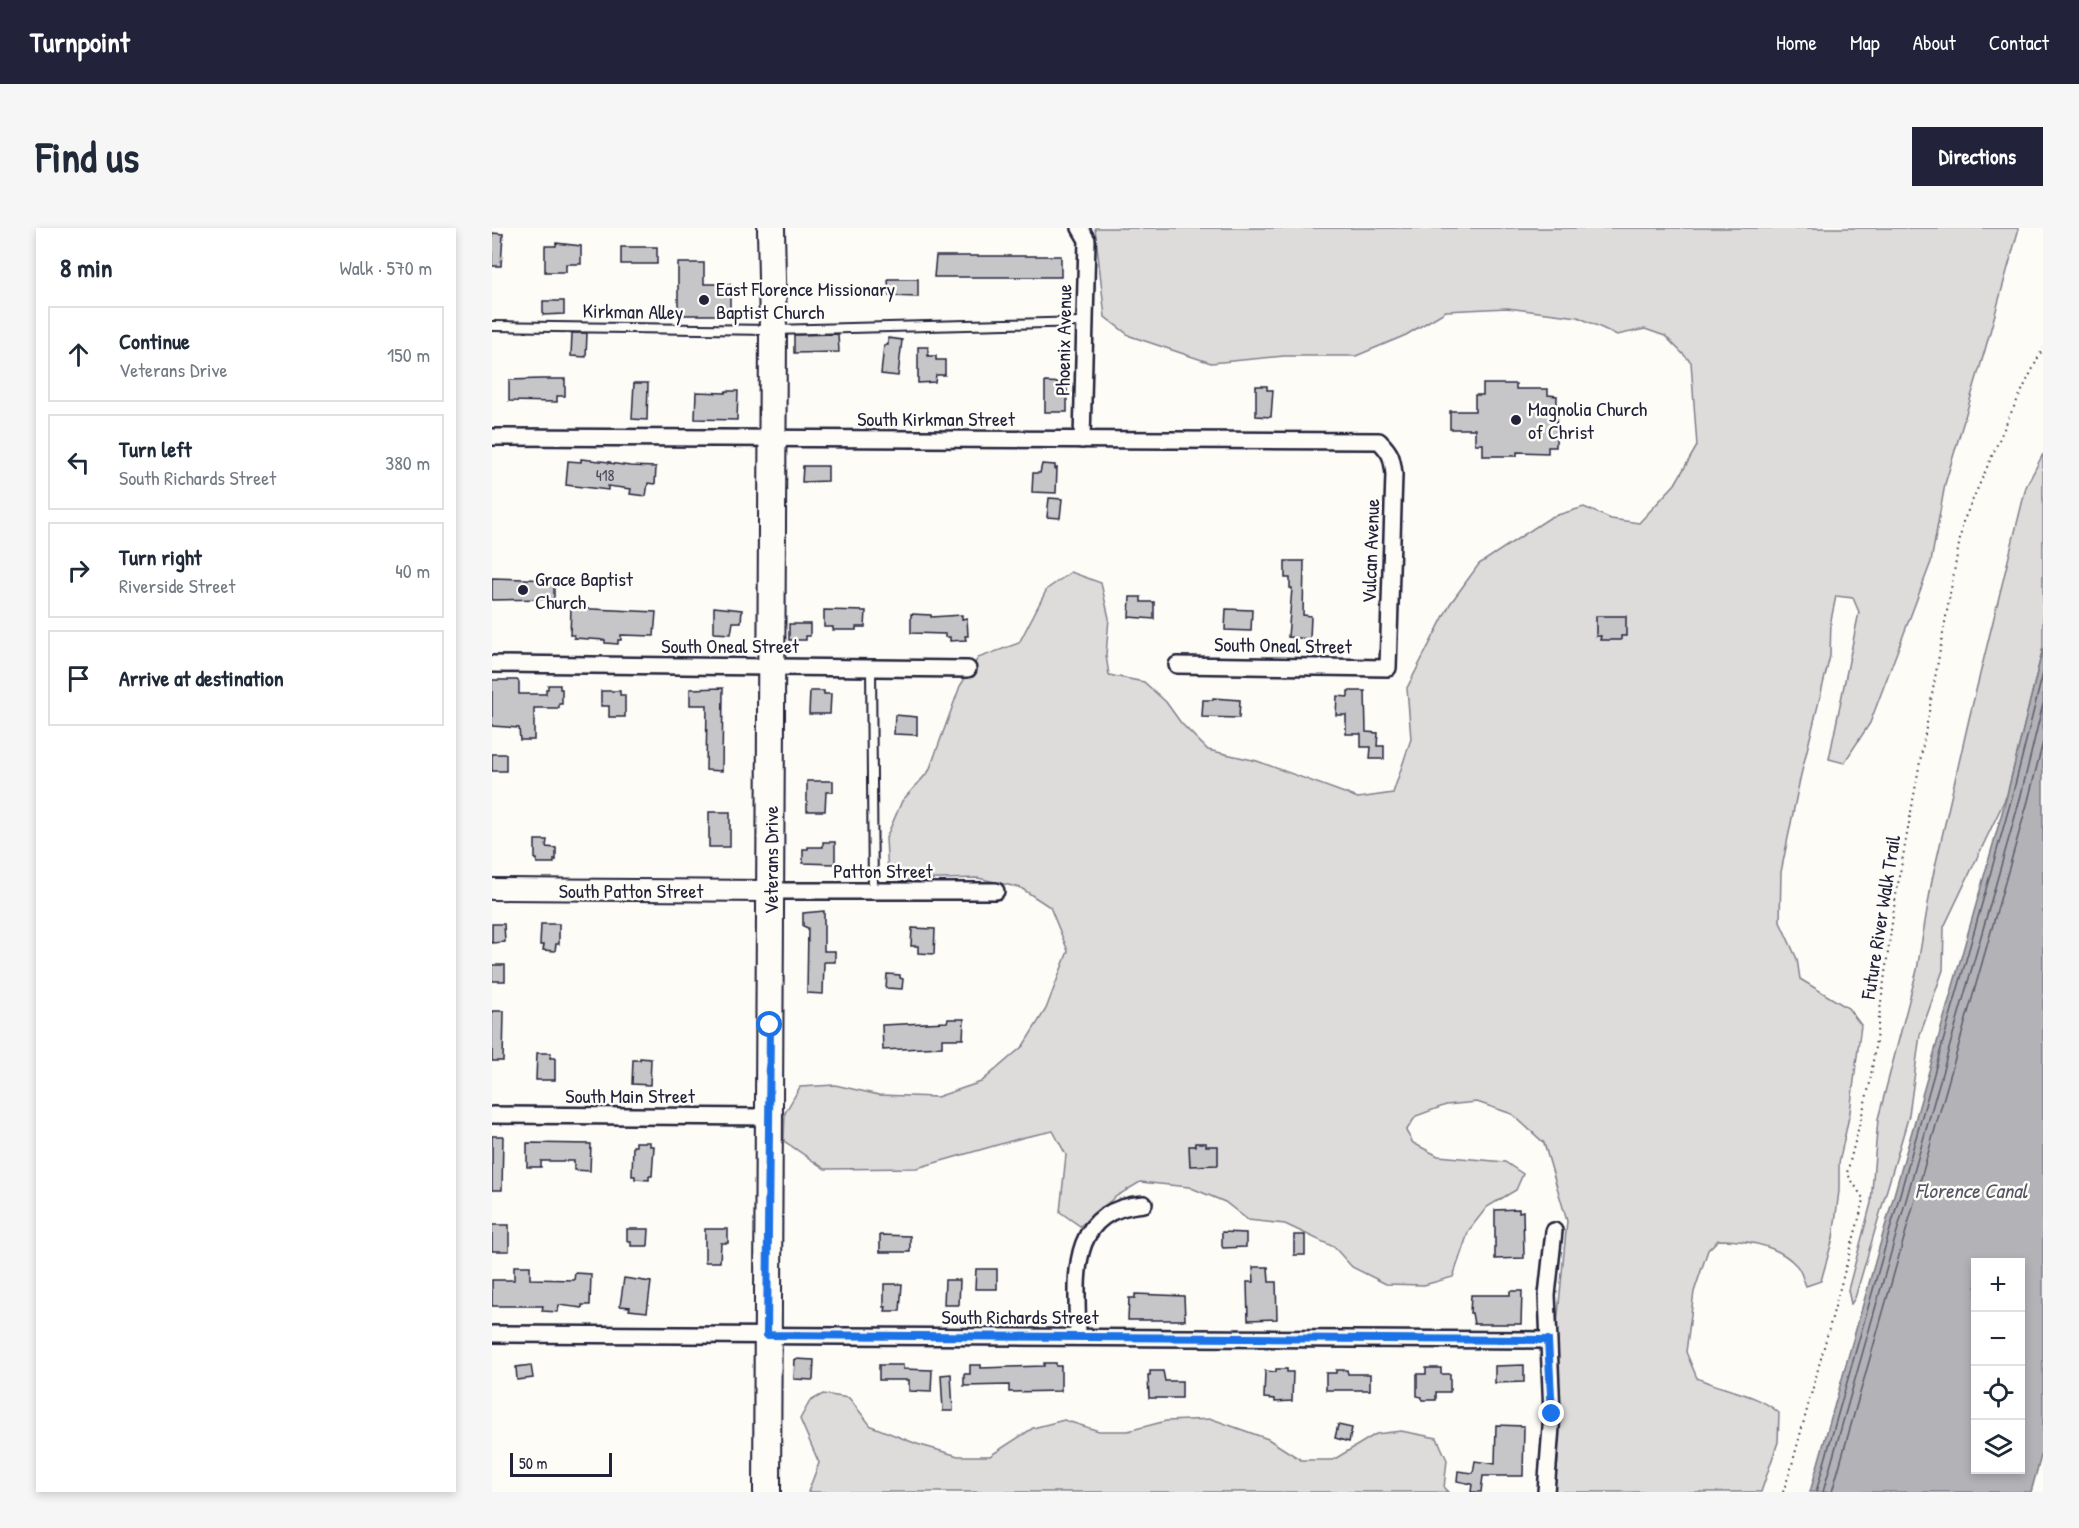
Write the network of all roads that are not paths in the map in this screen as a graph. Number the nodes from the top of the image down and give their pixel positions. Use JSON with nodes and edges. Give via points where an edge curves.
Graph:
{"nodes":[{"id":1,"x":771,"y":228,"type":"edge"},
{"id":2,"x":1083,"y":234,"type":"edge"},
{"id":3,"x":1084,"y":322,"type":"junction"},
{"id":4,"x":492,"y":326,"type":"edge"},
{"id":5,"x":773,"y":330,"type":"junction"},
{"id":6,"x":492,"y":437,"type":"edge"},
{"id":7,"x":772,"y":439,"type":"junction"},
{"id":8,"x":1082,"y":440,"type":"junction"},
{"id":9,"x":1379,"y":441,"type":"joint"},
{"id":10,"x":492,"y":664,"type":"edge"},
{"id":11,"x":1177,"y":665,"type":"dead end"},
{"id":12,"x":771,"y":666,"type":"junction"},
{"id":13,"x":871,"y":667,"type":"junction"},
{"id":14,"x":1388,"y":668,"type":"joint"},
{"id":15,"x":968,"y":669,"type":"dead end"},
{"id":16,"x":492,"y":889,"type":"edge"},
{"id":17,"x":770,"y":891,"type":"junction"},
{"id":18,"x":996,"y":891,"type":"dead end"},
{"id":19,"x":873,"y":892,"type":"junction"},
{"id":20,"x":492,"y":1115,"type":"edge"},
{"id":21,"x":768,"y":1117,"type":"junction"},
{"id":22,"x":1143,"y":1204,"type":"dead end"},
{"id":23,"x":1554,"y":1231,"type":"dead end"},
{"id":24,"x":492,"y":1334,"type":"edge"},
{"id":25,"x":767,"y":1335,"type":"junction"},
{"id":26,"x":1078,"y":1337,"type":"junction"},
{"id":27,"x":1548,"y":1340,"type":"junction"},
{"id":28,"x":767,"y":1492,"type":"edge"},
{"id":29,"x":1545,"y":1492,"type":"edge"}],
"edges":[{"from":1,"to":5,"type":"main road","name":"Veterans Drive"},
{"from":2,"to":3,"type":"street","name":"Phoenix Avenue"},
{"from":3,"to":5,"type":"lane","name":"Kirkman Alley"},
{"from":3,"to":8,"type":"street","name":"Phoenix Avenue"},
{"from":4,"to":5,"type":"lane","name":"Kirkman Alley"},
{"from":5,"to":7,"type":"main road","name":"Veterans Drive"},
{"from":6,"to":7,"type":"street","name":"South Kirkman Street"},
{"from":7,"to":8,"type":"street","name":"South Kirkman Street"},
{"from":7,"to":12,"type":"main road","name":"Veterans Drive"},
{"from":8,"to":9,"type":"street","name":"South Kirkman Street"},
{"from":9,"to":14,"type":"street","name":"Vulcan Avenue","via":[[1389,450],[1394,474]]},
{"from":10,"to":12,"type":"street","name":"South Oneal Street"},
{"from":11,"to":14,"type":"street","name":"South Oneal Street"},
{"from":12,"to":13,"type":"street","name":"South Oneal Street"},
{"from":12,"to":17,"type":"main road","name":"Veterans Drive"},
{"from":13,"to":15,"type":"street","name":"South Oneal Street"},
{"from":13,"to":19,"type":"lane"},
{"from":16,"to":17,"type":"street","name":"South Patton Street"},
{"from":17,"to":19,"type":"street","name":"Patton Street"},
{"from":17,"to":21,"type":"main road","name":"Veterans Drive"},
{"from":18,"to":19,"type":"street","name":"Patton Street"},
{"from":20,"to":21,"type":"street","name":"South Main Street"},
{"from":21,"to":25,"type":"main road","name":"Veterans Drive"},
{"from":22,"to":26,"type":"street","via":[[1126,1205],[1110,1212],[1086,1235],[1077,1267]]},
{"from":23,"to":27,"type":"street","via":[[1547,1294]]},
{"from":24,"to":25,"type":"street","name":"South Richards Street"},
{"from":25,"to":26,"type":"street","name":"South Richards Street"},
{"from":25,"to":28,"type":"main road","name":"Veterans Drive"},
{"from":26,"to":27,"type":"street","name":"South Richards Street"},
{"from":27,"to":29,"type":"street","via":[[1552,1414]]}]}
